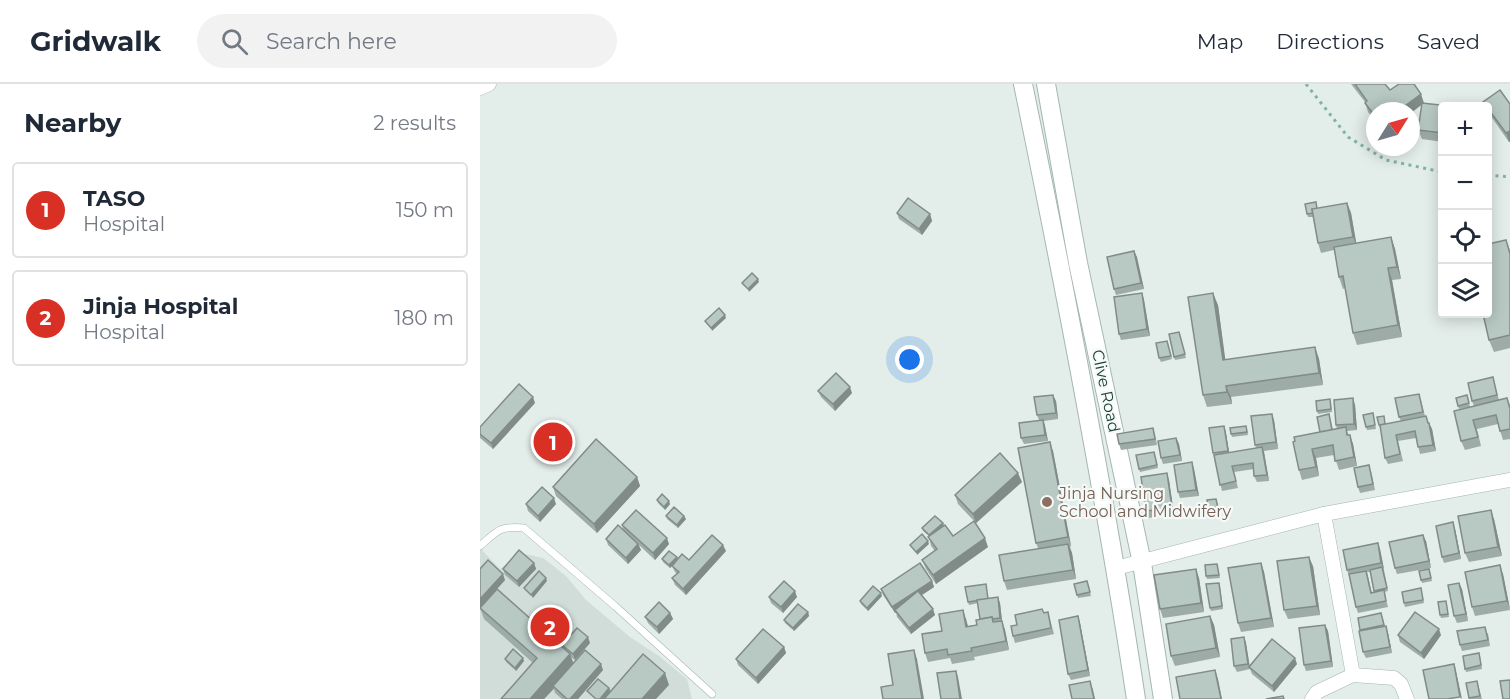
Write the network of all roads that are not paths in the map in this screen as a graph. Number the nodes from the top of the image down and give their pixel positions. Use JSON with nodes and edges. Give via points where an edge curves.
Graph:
{"nodes":[{"id":1,"x":489,"y":84,"type":"edge"},
{"id":2,"x":1023,"y":84,"type":"edge"},
{"id":3,"x":1046,"y":84,"type":"edge"},
{"id":4,"x":480,"y":88,"type":"edge"},
{"id":5,"x":1510,"y":480,"type":"edge"},
{"id":6,"x":1324,"y":514,"type":"junction"},
{"id":7,"x":480,"y":546,"type":"edge"},
{"id":8,"x":1142,"y":563,"type":"junction"},
{"id":9,"x":1116,"y":568,"type":"junction"},
{"id":10,"x":1353,"y":675,"type":"junction"},
{"id":11,"x":712,"y":694,"type":"dead end"},
{"id":12,"x":1136,"y":699,"type":"edge"},
{"id":13,"x":1163,"y":699,"type":"edge"},
{"id":14,"x":1312,"y":699,"type":"edge"},
{"id":15,"x":1407,"y":699,"type":"edge"}],
"edges":[{"from":1,"to":4,"type":"street"},
{"from":2,"to":9,"type":"street","name":"Clive Road"},
{"from":3,"to":8,"type":"street","name":"Clive Road","via":[[1078,263]]},
{"from":5,"to":6,"type":"street"},
{"from":6,"to":8,"type":"street"},
{"from":6,"to":10,"type":"street"},
{"from":7,"to":11,"type":"lane","via":[[498,530],[524,528]]},
{"from":8,"to":9,"type":"street"},
{"from":8,"to":13,"type":"street","name":"Clive Road"},
{"from":9,"to":12,"type":"street","name":"Clive Road"},
{"from":10,"to":14,"type":"street","via":[[1317,692]]},
{"from":10,"to":15,"type":"street","via":[[1394,678]]}]}
